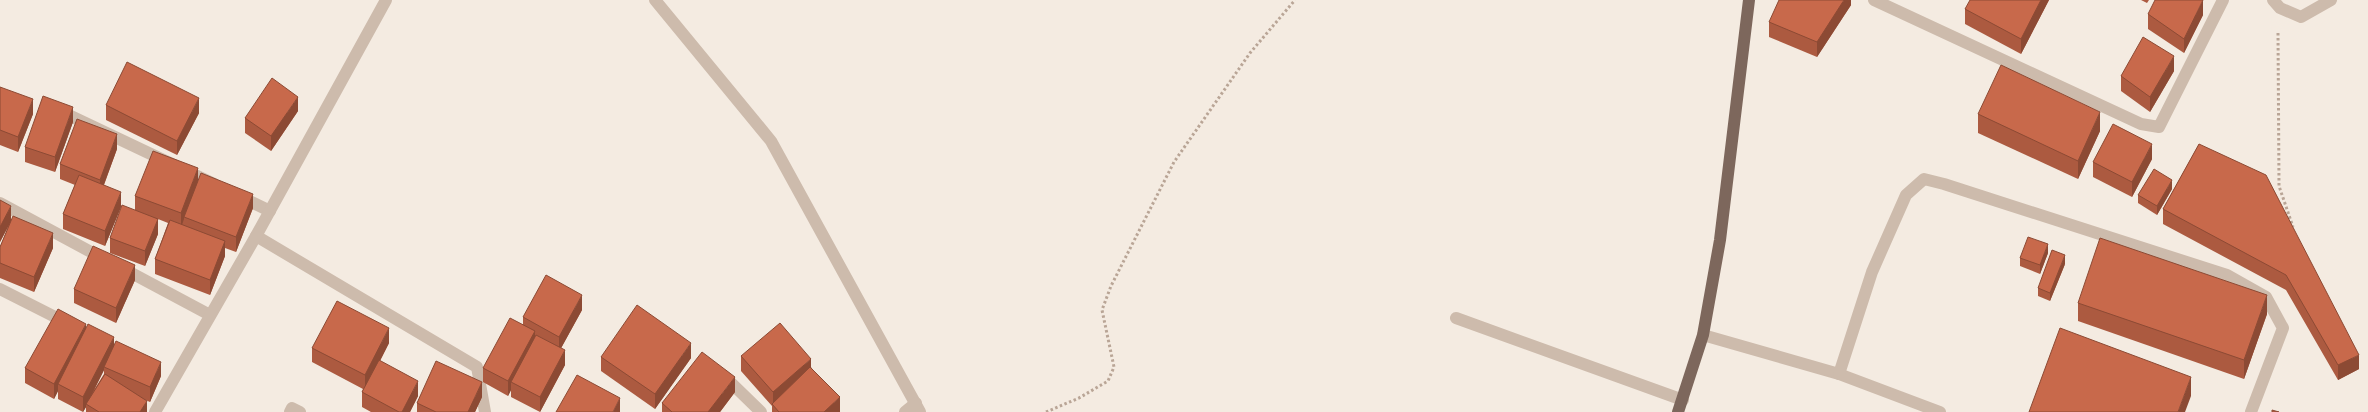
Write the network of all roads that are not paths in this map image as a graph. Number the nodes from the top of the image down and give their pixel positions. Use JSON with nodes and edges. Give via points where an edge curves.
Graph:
{"nodes":[{"id":1,"x":386,"y":0,"type":"edge"},
{"id":2,"x":656,"y":0,"type":"edge"},
{"id":3,"x":1749,"y":0,"type":"edge"},
{"id":4,"x":1874,"y":0,"type":"edge"},
{"id":5,"x":2223,"y":0,"type":"edge"},
{"id":6,"x":2331,"y":0,"type":"edge"},
{"id":7,"x":2277,"y":4,"type":"edge"},
{"id":8,"x":45,"y":104,"type":"edge"},
{"id":9,"x":0,"y":203,"type":"edge"},
{"id":10,"x":270,"y":211,"type":"junction"},
{"id":11,"x":256,"y":236,"type":"junction"},
{"id":12,"x":0,"y":289,"type":"edge"},
{"id":13,"x":210,"y":315,"type":"junction"},
{"id":14,"x":1456,"y":318,"type":"dead end"},
{"id":15,"x":78,"y":328,"type":"edge"},
{"id":16,"x":1703,"y":335,"type":"junction"},
{"id":17,"x":715,"y":368,"type":"edge"},
{"id":18,"x":1839,"y":374,"type":"junction"},
{"id":19,"x":1680,"y":406,"type":"edge"},
{"id":20,"x":918,"y":408,"type":"edge"},
{"id":21,"x":754,"y":409,"type":"edge"},
{"id":22,"x":155,"y":412,"type":"edge"},
{"id":23,"x":290,"y":412,"type":"edge"},
{"id":24,"x":300,"y":412,"type":"edge"},
{"id":25,"x":485,"y":412,"type":"edge"},
{"id":26,"x":905,"y":412,"type":"edge"},
{"id":27,"x":1940,"y":412,"type":"edge"},
{"id":28,"x":2252,"y":412,"type":"edge"}],
"edges":[{"from":1,"to":10,"type":"street"},
{"from":2,"to":20,"type":"street","via":[[771,141]]},
{"from":3,"to":16,"type":"main road","via":[[1720,240]]},
{"from":4,"to":5,"type":"street","via":[[2141,124],[2159,127]]},
{"from":6,"to":7,"type":"street","via":[[2301,17]]},
{"from":8,"to":10,"type":"street"},
{"from":9,"to":13,"type":"street"},
{"from":10,"to":11,"type":"street"},
{"from":11,"to":13,"type":"street"},
{"from":11,"to":25,"type":"street","via":[[478,366]]},
{"from":12,"to":15,"type":"street"},
{"from":13,"to":22,"type":"street","via":[[169,374]]},
{"from":14,"to":19,"type":"street"},
{"from":16,"to":18,"type":"street"},
{"from":16,"to":19,"type":"main road"},
{"from":17,"to":21,"type":"street"},
{"from":18,"to":27,"type":"street"},
{"from":18,"to":28,"type":"street","via":[[1872,272],[1906,195],[1924,179],[2227,275],[2266,297],[2283,328]]},
{"from":20,"to":26,"type":"street"},
{"from":23,"to":24,"type":"street","via":[[292,408]]}]}
